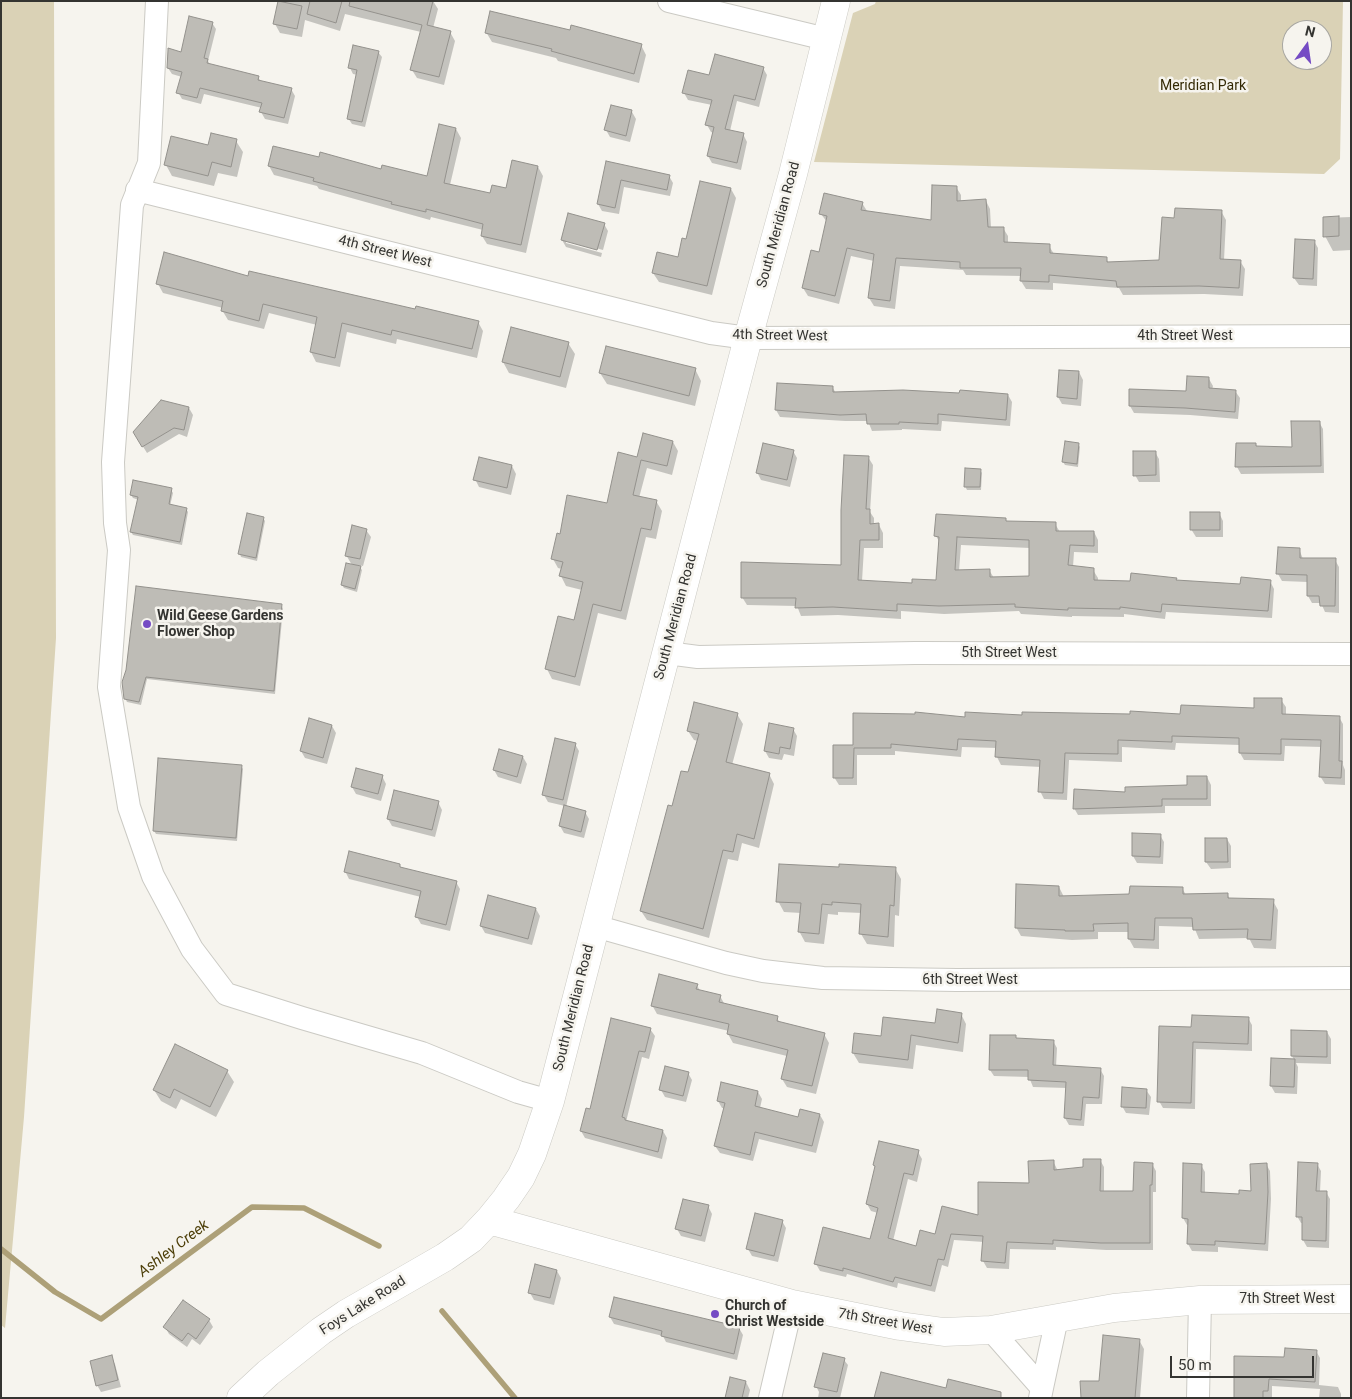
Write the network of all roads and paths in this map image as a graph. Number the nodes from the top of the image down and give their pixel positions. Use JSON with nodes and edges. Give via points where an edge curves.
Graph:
{"nodes":[{"id":1,"x":157,"y":1,"type":"edge"},
{"id":2,"x":670,"y":1,"type":"edge"},
{"id":3,"x":836,"y":1,"type":"edge"},
{"id":4,"x":826,"y":39,"type":"junction"},
{"id":5,"x":137,"y":190,"type":"junction"},
{"id":6,"x":1351,"y":336,"type":"edge"},
{"id":7,"x":748,"y":338,"type":"junction"},
{"id":8,"x":667,"y":653,"type":"junction"},
{"id":9,"x":1351,"y":654,"type":"edge"},
{"id":10,"x":595,"y":926,"type":"junction"},
{"id":11,"x":1351,"y":978,"type":"edge"},
{"id":12,"x":550,"y":1101,"type":"junction"},
{"id":13,"x":490,"y":1220,"type":"junction"},
{"id":14,"x":1351,"y":1299,"type":"edge"},
{"id":15,"x":1200,"y":1300,"type":"junction"},
{"id":16,"x":792,"y":1304,"type":"junction"},
{"id":17,"x":1057,"y":1318,"type":"junction"},
{"id":18,"x":991,"y":1330,"type":"junction"},
{"id":19,"x":1041,"y":1393,"type":"edge"},
{"id":20,"x":241,"y":1398,"type":"edge"},
{"id":21,"x":770,"y":1398,"type":"edge"},
{"id":22,"x":1198,"y":1398,"type":"edge"}],
"edges":[{"from":1,"to":5,"type":"street","via":[[149,163]]},
{"from":2,"to":4,"type":"street"},
{"from":3,"to":4,"type":"street","name":"South Meridian Road"},
{"from":4,"to":7,"type":"street","name":"South Meridian Road"},
{"from":5,"to":7,"type":"street","name":"4th Street West","via":[[711,333]]},
{"from":5,"to":12,"type":"street","via":[[132,205],[113,462],[119,550],[109,687],[129,807],[153,876],[192,949],[226,994],[422,1053],[518,1092]]},
{"from":6,"to":7,"type":"street","name":"4th Street West"},
{"from":7,"to":8,"type":"street","name":"South Meridian Road"},
{"from":8,"to":9,"type":"street","name":"5th Street West","via":[[698,657],[915,653]]},
{"from":8,"to":10,"type":"street","name":"South Meridian Road"},
{"from":10,"to":11,"type":"street","name":"6th Street West","via":[[731,964],[824,978]]},
{"from":10,"to":12,"type":"street","name":"South Meridian Road"},
{"from":12,"to":13,"type":"street","name":"South Meridian Road","via":[[521,1177]]},
{"from":13,"to":16,"type":"street","name":"7th Street West"},
{"from":13,"to":20,"type":"street","name":"Foys Lake Road","via":[[452,1253],[321,1331]]},
{"from":14,"to":15,"type":"street","name":"7th Street West"},
{"from":15,"to":17,"type":"street","name":"7th Street West","via":[[1114,1308]]},
{"from":15,"to":22,"type":"street"},
{"from":16,"to":18,"type":"street","name":"7th Street West","via":[[944,1332]]},
{"from":16,"to":21,"type":"street"},
{"from":17,"to":18,"type":"street","name":"7th Street West"},
{"from":17,"to":19,"type":"street"},
{"from":18,"to":19,"type":"street"}]}
